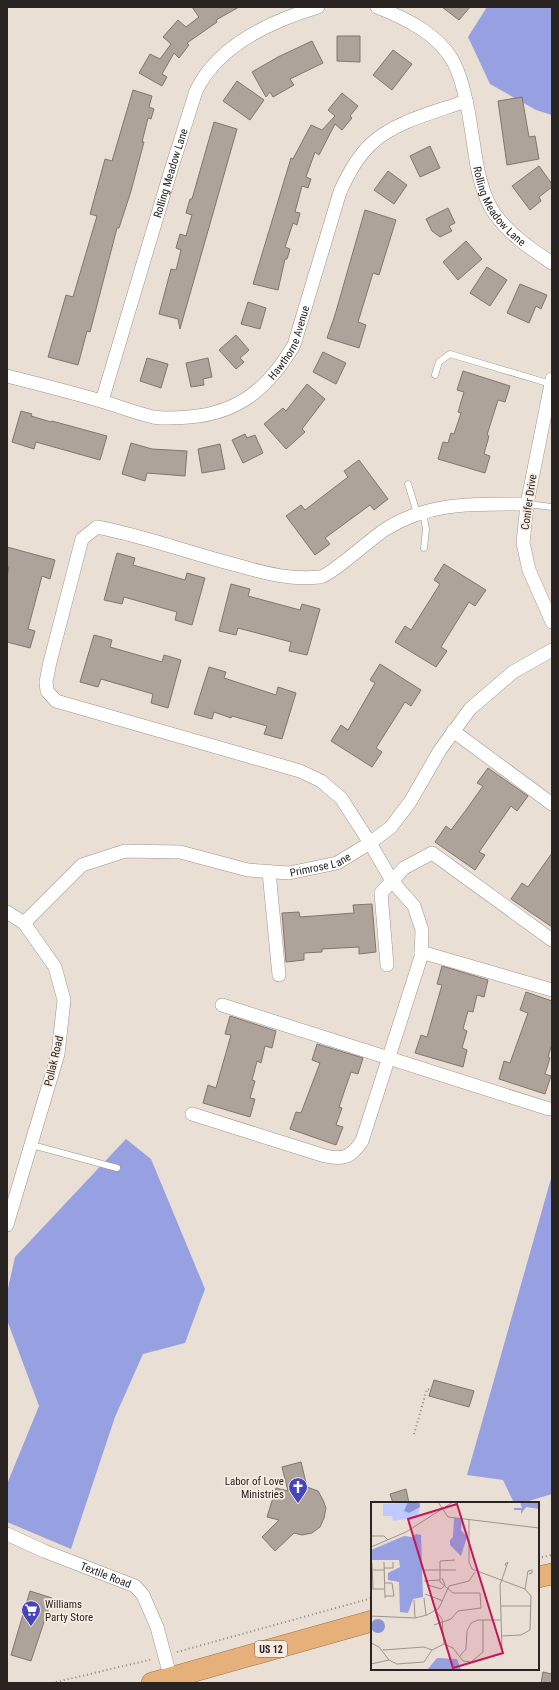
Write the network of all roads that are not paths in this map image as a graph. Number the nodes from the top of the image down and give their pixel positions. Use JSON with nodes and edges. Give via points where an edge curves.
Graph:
{"nodes":[{"id":1,"x":318,"y":7,"type":"edge"},
{"id":2,"x":377,"y":7,"type":"edge"},
{"id":3,"x":466,"y":101,"type":"junction"},
{"id":4,"x":552,"y":263,"type":"edge"},
{"id":5,"x":435,"y":375,"type":"dead end"},
{"id":6,"x":7,"y":376,"type":"edge"},
{"id":7,"x":551,"y":381,"type":"edge"},
{"id":8,"x":102,"y":401,"type":"junction"},
{"id":9,"x":408,"y":484,"type":"dead end"},
{"id":10,"x":527,"y":504,"type":"junction"},
{"id":11,"x":552,"y":507,"type":"edge"},
{"id":12,"x":420,"y":512,"type":"junction"},
{"id":13,"x":424,"y":548,"type":"dead end"},
{"id":14,"x":552,"y":622,"type":"edge"},
{"id":15,"x":552,"y":650,"type":"edge"},
{"id":16,"x":453,"y":731,"type":"junction"},
{"id":17,"x":552,"y":804,"type":"edge"},
{"id":18,"x":370,"y":843,"type":"junction"},
{"id":19,"x":269,"y":872,"type":"junction"},
{"id":20,"x":392,"y":881,"type":"junction"},
{"id":21,"x":7,"y":912,"type":"edge"},
{"id":22,"x":24,"y":923,"type":"junction"},
{"id":23,"x":552,"y":940,"type":"edge"},
{"id":24,"x":421,"y":952,"type":"junction"},
{"id":25,"x":387,"y":965,"type":"dead end"},
{"id":26,"x":279,"y":975,"type":"dead end"},
{"id":27,"x":552,"y":990,"type":"edge"},
{"id":28,"x":222,"y":1005,"type":"dead end"},
{"id":29,"x":389,"y":1058,"type":"junction"},
{"id":30,"x":549,"y":1109,"type":"dead end"},
{"id":31,"x":192,"y":1114,"type":"dead end"},
{"id":32,"x":32,"y":1145,"type":"junction"},
{"id":33,"x":117,"y":1168,"type":"dead end"},
{"id":34,"x":7,"y":1225,"type":"edge"},
{"id":35,"x":7,"y":1534,"type":"edge"},
{"id":36,"x":552,"y":1574,"type":"edge"},
{"id":37,"x":539,"y":1577,"type":"edge"},
{"id":38,"x":371,"y":1621,"type":"edge"},
{"id":39,"x":165,"y":1681,"type":"edge"}],
"edges":[{"from":1,"to":8,"type":"street","name":"Rolling Meadow Lane","via":[[269,25],[237,44],[217,61],[202,79],[171,170]]},
{"from":2,"to":3,"type":"street","name":"Rolling Meadow Lane","via":[[417,26],[439,44],[454,63]]},
{"from":3,"to":4,"type":"street","name":"Rolling Meadow Lane","via":[[477,167],[488,201],[495,214],[517,239]]},
{"from":3,"to":8,"type":"street","name":"Hawthorne Avenue","via":[[388,132],[372,143],[361,155],[340,192],[294,346],[268,382],[232,406],[204,416],[154,417]]},
{"from":5,"to":7,"type":"lane","via":[[439,362],[450,354]]},
{"from":6,"to":8,"type":"street","name":"Hawthorne Avenue"},
{"from":7,"to":10,"type":"street","name":"Conifer Drive"},
{"from":9,"to":12,"type":"lane"},
{"from":10,"to":11,"type":"lane"},
{"from":10,"to":12,"type":"street","via":[[464,504]]},
{"from":10,"to":14,"type":"street","name":"Conifer Drive","via":[[523,543],[529,570]]},
{"from":12,"to":13,"type":"lane","via":[[426,529]]},
{"from":12,"to":18,"type":"street","via":[[386,528],[323,576],[315,577],[283,578],[97,527],[82,539],[46,682],[47,691],[56,701],[300,771],[321,781],[341,798]]},
{"from":15,"to":16,"type":"street","name":"Primrose Lane","via":[[513,672],[470,709]]},
{"from":16,"to":17,"type":"street"},
{"from":16,"to":18,"type":"street","name":"Primrose Lane","via":[[410,802],[391,827]]},
{"from":18,"to":19,"type":"street","name":"Primrose Lane","via":[[337,863],[289,873]]},
{"from":18,"to":20,"type":"street"},
{"from":19,"to":22,"type":"street","name":"Primrose Lane","via":[[248,870],[180,852],[125,851],[82,865]]},
{"from":19,"to":26,"type":"street"},
{"from":20,"to":23,"type":"street","via":[[404,868],[432,853]]},
{"from":20,"to":24,"type":"street","via":[[414,906],[422,930]]},
{"from":20,"to":25,"type":"street","via":[[381,893]]},
{"from":21,"to":22,"type":"street","name":"Pollak Road"},
{"from":22,"to":32,"type":"street","name":"Pollak Road","via":[[55,967],[64,1000],[58,1054]]},
{"from":24,"to":27,"type":"street"},
{"from":24,"to":29,"type":"street"},
{"from":28,"to":29,"type":"street"},
{"from":29,"to":30,"type":"street"},
{"from":29,"to":31,"type":"street","via":[[362,1141],[354,1152],[339,1158]]},
{"from":32,"to":33,"type":"lane"},
{"from":32,"to":34,"type":"street","name":"Pollak Road"},
{"from":35,"to":39,"type":"street","name":"Textile Road","via":[[135,1586],[143,1595],[157,1627]]},
{"from":36,"to":37,"type":"highway"},
{"from":38,"to":39,"type":"highway","number":"US 12"}]}
